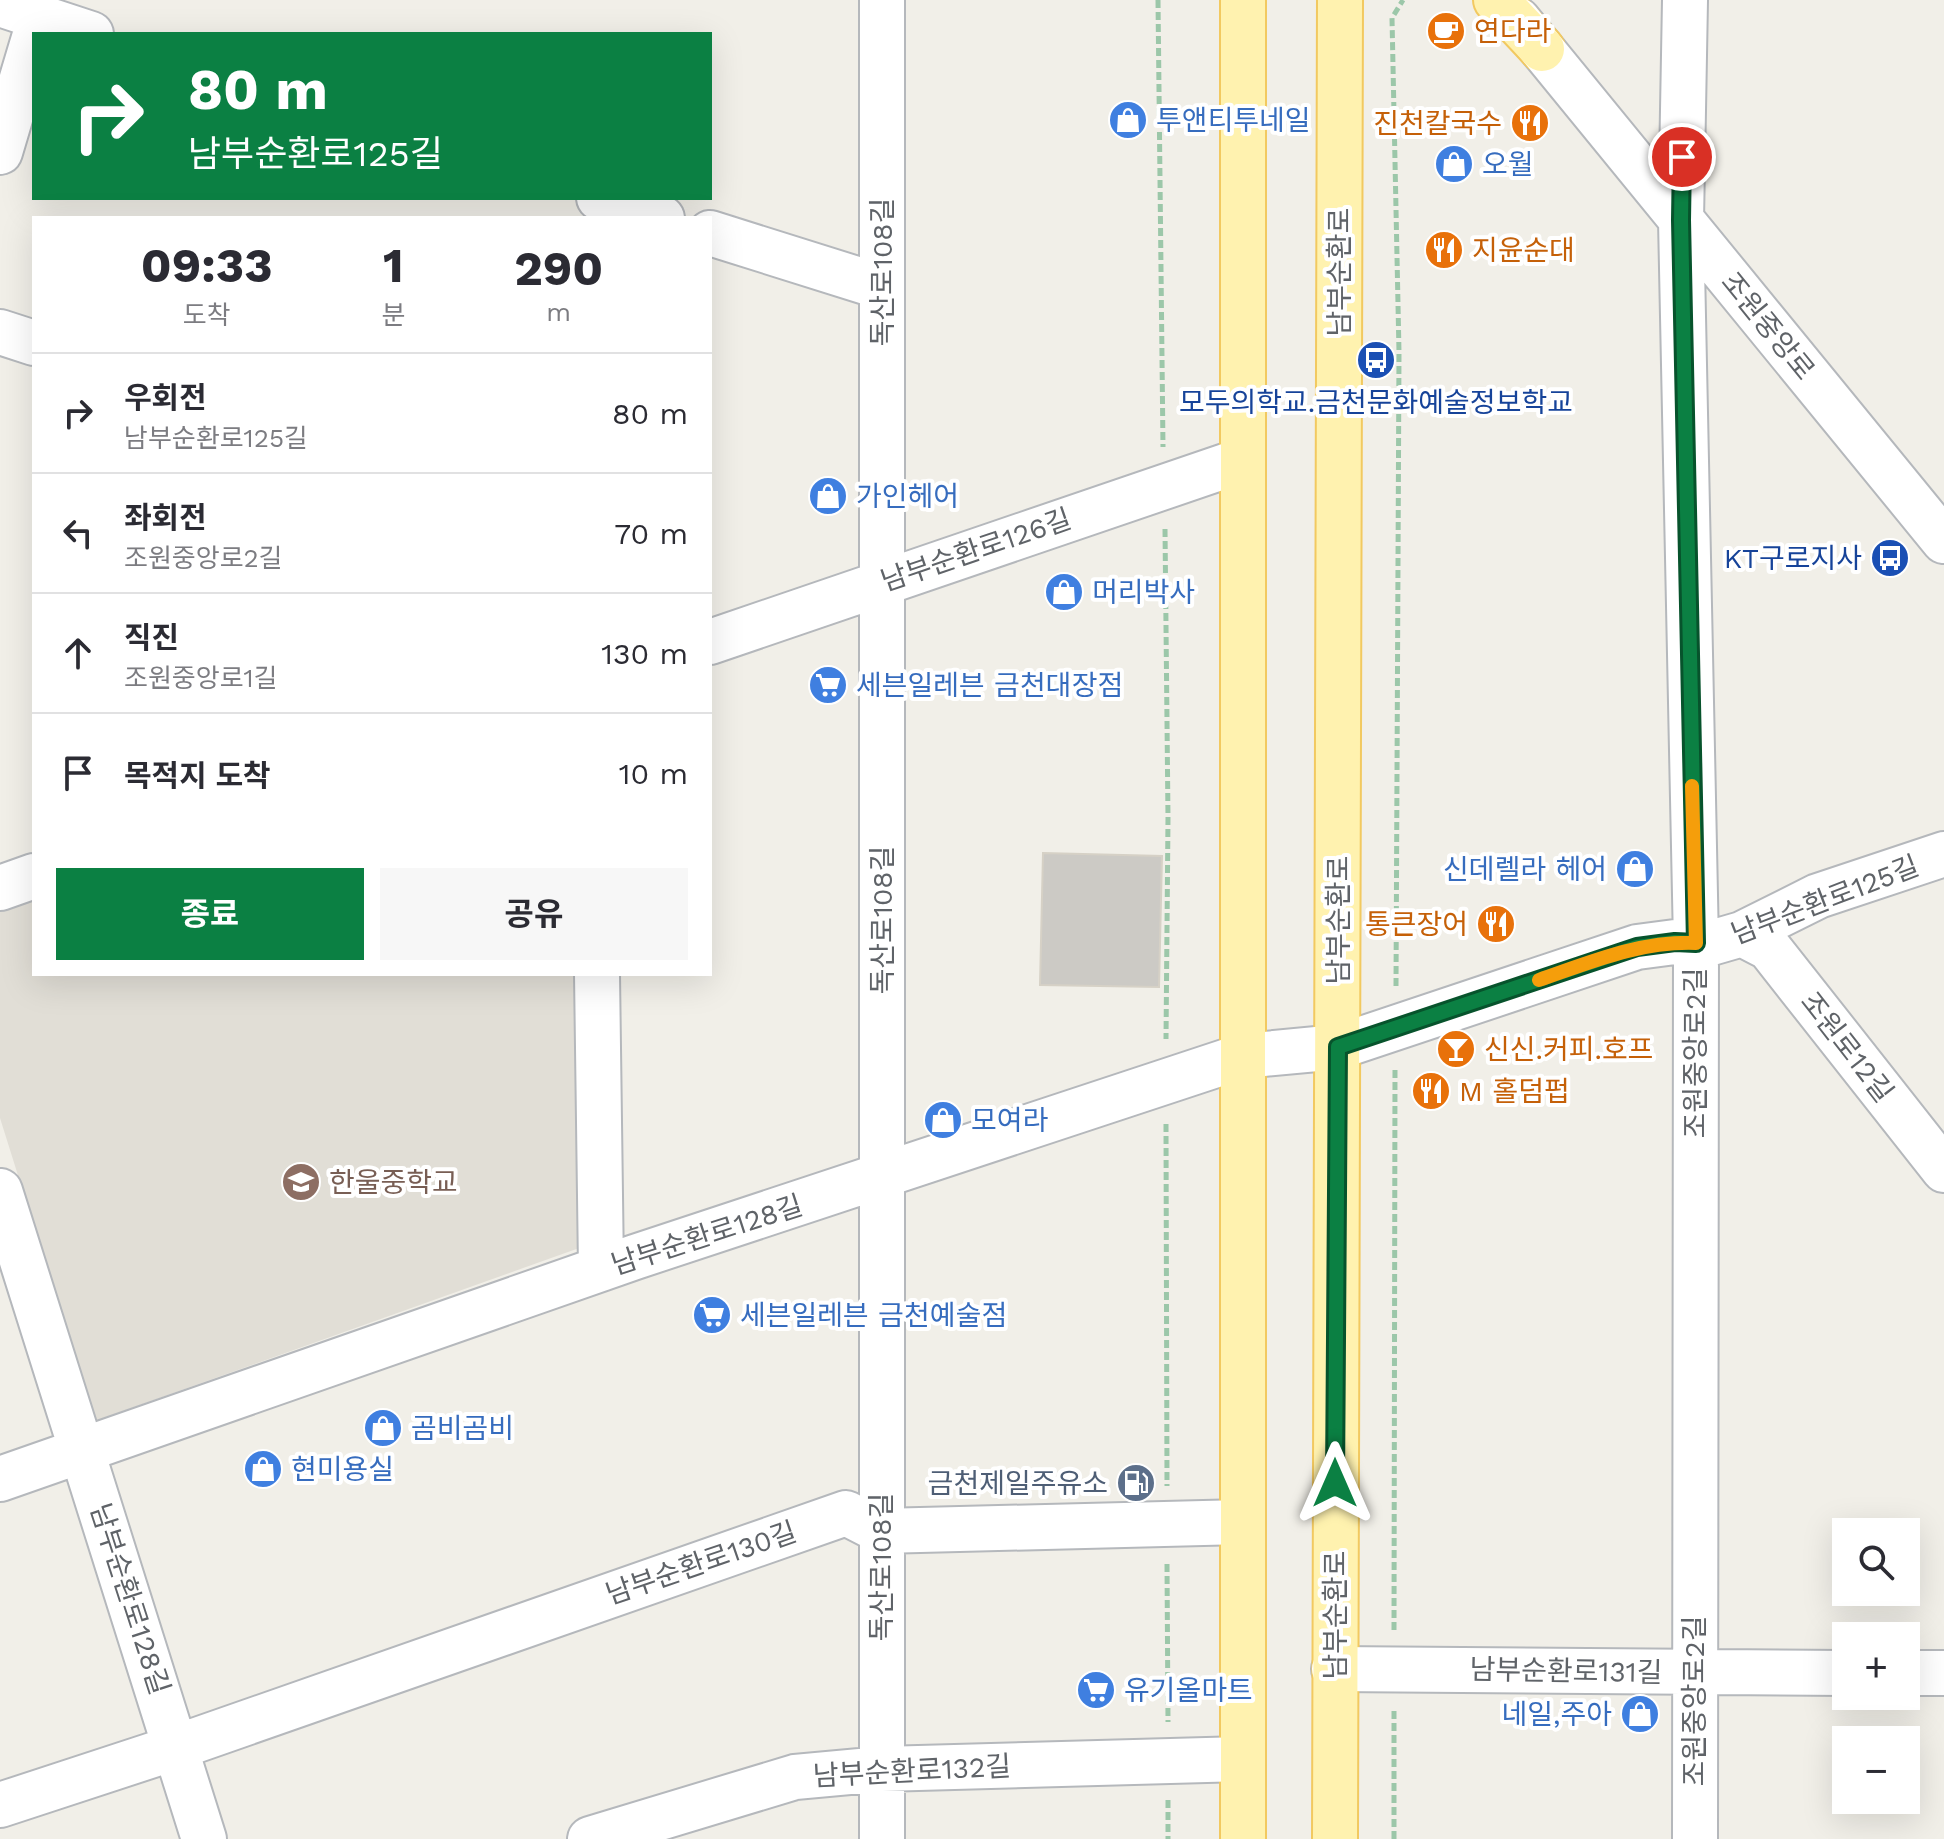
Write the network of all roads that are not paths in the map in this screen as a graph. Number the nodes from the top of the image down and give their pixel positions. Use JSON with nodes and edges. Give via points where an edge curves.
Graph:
{"nodes":[{"id":1,"x":882,"y":0,"type":"edge"},
{"id":2,"x":1243,"y":0,"type":"edge"},
{"id":3,"x":1340,"y":0,"type":"edge"},
{"id":4,"x":1361,"y":0,"type":"edge"},
{"id":5,"x":1498,"y":0,"type":"edge"},
{"id":6,"x":1685,"y":0,"type":"edge"},
{"id":7,"x":31,"y":19,"type":"edge"},
{"id":8,"x":83,"y":32,"type":"edge"},
{"id":9,"x":1542,"y":49,"type":"joint"},
{"id":10,"x":1340,"y":60,"type":"junction"},
{"id":11,"x":0,"y":152,"type":"edge"},
{"id":12,"x":603,"y":205,"type":"edge"},
{"id":13,"x":653,"y":216,"type":"edge"},
{"id":14,"x":1681,"y":220,"type":"junction"},
{"id":15,"x":712,"y":234,"type":"edge"},
{"id":16,"x":882,"y":287,"type":"junction"},
{"id":17,"x":0,"y":332,"type":"edge"},
{"id":18,"x":32,"y":342,"type":"edge"},
{"id":19,"x":1243,"y":460,"type":"junction"},
{"id":20,"x":1944,"y":541,"type":"edge"},
{"id":21,"x":882,"y":582,"type":"junction"},
{"id":22,"x":712,"y":641,"type":"edge"},
{"id":23,"x":1944,"y":854,"type":"edge"},
{"id":24,"x":32,"y":877,"type":"edge"},
{"id":25,"x":0,"y":888,"type":"edge"},
{"id":26,"x":1742,"y":934,"type":"junction"},
{"id":27,"x":1696,"y":943,"type":"junction"},
{"id":28,"x":597,"y":976,"type":"edge"},
{"id":29,"x":1338,"y":1047,"type":"junction"},
{"id":30,"x":1243,"y":1056,"type":"junction"},
{"id":31,"x":1944,"y":1170,"type":"edge"},
{"id":32,"x":881,"y":1178,"type":"junction"},
{"id":33,"x":0,"y":1191,"type":"edge"},
{"id":34,"x":601,"y":1269,"type":"junction"},
{"id":35,"x":82,"y":1450,"type":"junction"},
{"id":36,"x":0,"y":1479,"type":"edge"},
{"id":37,"x":1243,"y":1522,"type":"junction"},
{"id":38,"x":881,"y":1531,"type":"junction"},
{"id":39,"x":1334,"y":1669,"type":"junction"},
{"id":40,"x":1694,"y":1672,"type":"junction"},
{"id":41,"x":1832,"y":1673,"type":"edge"},
{"id":42,"x":1920,"y":1673,"type":"edge"},
{"id":43,"x":1944,"y":1673,"type":"edge"},
{"id":44,"x":177,"y":1747,"type":"junction"},
{"id":45,"x":1243,"y":1759,"type":"junction"},
{"id":46,"x":882,"y":1769,"type":"junction"},
{"id":47,"x":0,"y":1805,"type":"edge"},
{"id":48,"x":204,"y":1839,"type":"edge"},
{"id":49,"x":590,"y":1839,"type":"edge"},
{"id":50,"x":882,"y":1839,"type":"edge"},
{"id":51,"x":1243,"y":1839,"type":"edge"},
{"id":52,"x":1335,"y":1839,"type":"edge"},
{"id":53,"x":1695,"y":1839,"type":"edge"}],
"edges":[{"from":1,"to":16,"type":"street","name":"독산로108길"},
{"from":2,"to":19,"type":"main road"},
{"from":3,"to":10,"type":"main road","name":"남부순환로"},
{"from":4,"to":10,"type":"main road"},
{"from":5,"to":9,"type":"main road"},
{"from":6,"to":14,"type":"street","name":"조원중앙로2길"},
{"from":7,"to":8,"type":"street"},
{"from":7,"to":11,"type":"street"},
{"from":9,"to":14,"type":"street","name":"조원중앙로"},
{"from":10,"to":29,"type":"main road","name":"남부순환로"},
{"from":12,"to":13,"type":"street"},
{"from":14,"to":20,"type":"street","name":"조원중앙로"},
{"from":14,"to":27,"type":"street","name":"조원중앙로2길"},
{"from":15,"to":16,"type":"street"},
{"from":16,"to":21,"type":"street","name":"독산로108길"},
{"from":17,"to":18,"type":"street"},
{"from":19,"to":21,"type":"street","name":"남부순환로126길"},
{"from":19,"to":30,"type":"main road"},
{"from":21,"to":22,"type":"street","name":"남부순환로126길"},
{"from":21,"to":32,"type":"street","name":"독산로108길"},
{"from":23,"to":26,"type":"street","name":"남부순환로125길","via":[[1818,896]]},
{"from":24,"to":25,"type":"street"},
{"from":26,"to":27,"type":"street","name":"남부순환로125길"},
{"from":26,"to":31,"type":"street","name":"조원로12길","via":[[1769,948]]},
{"from":27,"to":29,"type":"street","name":"남부순환로125길","via":[[1637,947]]},
{"from":27,"to":40,"type":"street","name":"조원중앙로2길"},
{"from":28,"to":34,"type":"street"},
{"from":29,"to":30,"type":"street","name":"남부순환로128길"},
{"from":29,"to":39,"type":"main road","name":"남부순환로"},
{"from":30,"to":32,"type":"street","name":"남부순환로128길"},
{"from":30,"to":37,"type":"main road"},
{"from":32,"to":34,"type":"street","name":"남부순환로128길"},
{"from":32,"to":38,"type":"street","name":"독산로108길"},
{"from":33,"to":35,"type":"street"},
{"from":34,"to":35,"type":"street","name":"남부순환로128길"},
{"from":35,"to":36,"type":"street","name":"남부순환로128길"},
{"from":35,"to":44,"type":"street","name":"남부순환로128길"},
{"from":37,"to":38,"type":"street","name":"남부순환로130길"},
{"from":37,"to":45,"type":"main road"},
{"from":38,"to":44,"type":"street","name":"남부순환로130길","via":[[846,1513]]},
{"from":38,"to":46,"type":"street","name":"독산로108길"},
{"from":39,"to":40,"type":"street","name":"남부순환로131길"},
{"from":39,"to":52,"type":"main road","name":"남부순환로"},
{"from":40,"to":41,"type":"street","name":"남부순환로131길"},
{"from":40,"to":53,"type":"street","name":"조원중앙로2길"},
{"from":42,"to":43,"type":"street"},
{"from":44,"to":47,"type":"street","name":"남부순환로130길"},
{"from":44,"to":48,"type":"street"},
{"from":45,"to":46,"type":"street","name":"남부순환로132길"},
{"from":45,"to":51,"type":"main road"},
{"from":46,"to":49,"type":"street","name":"남부순환로132길","via":[[795,1777]]},
{"from":46,"to":50,"type":"street","name":"독산로108길"}]}
